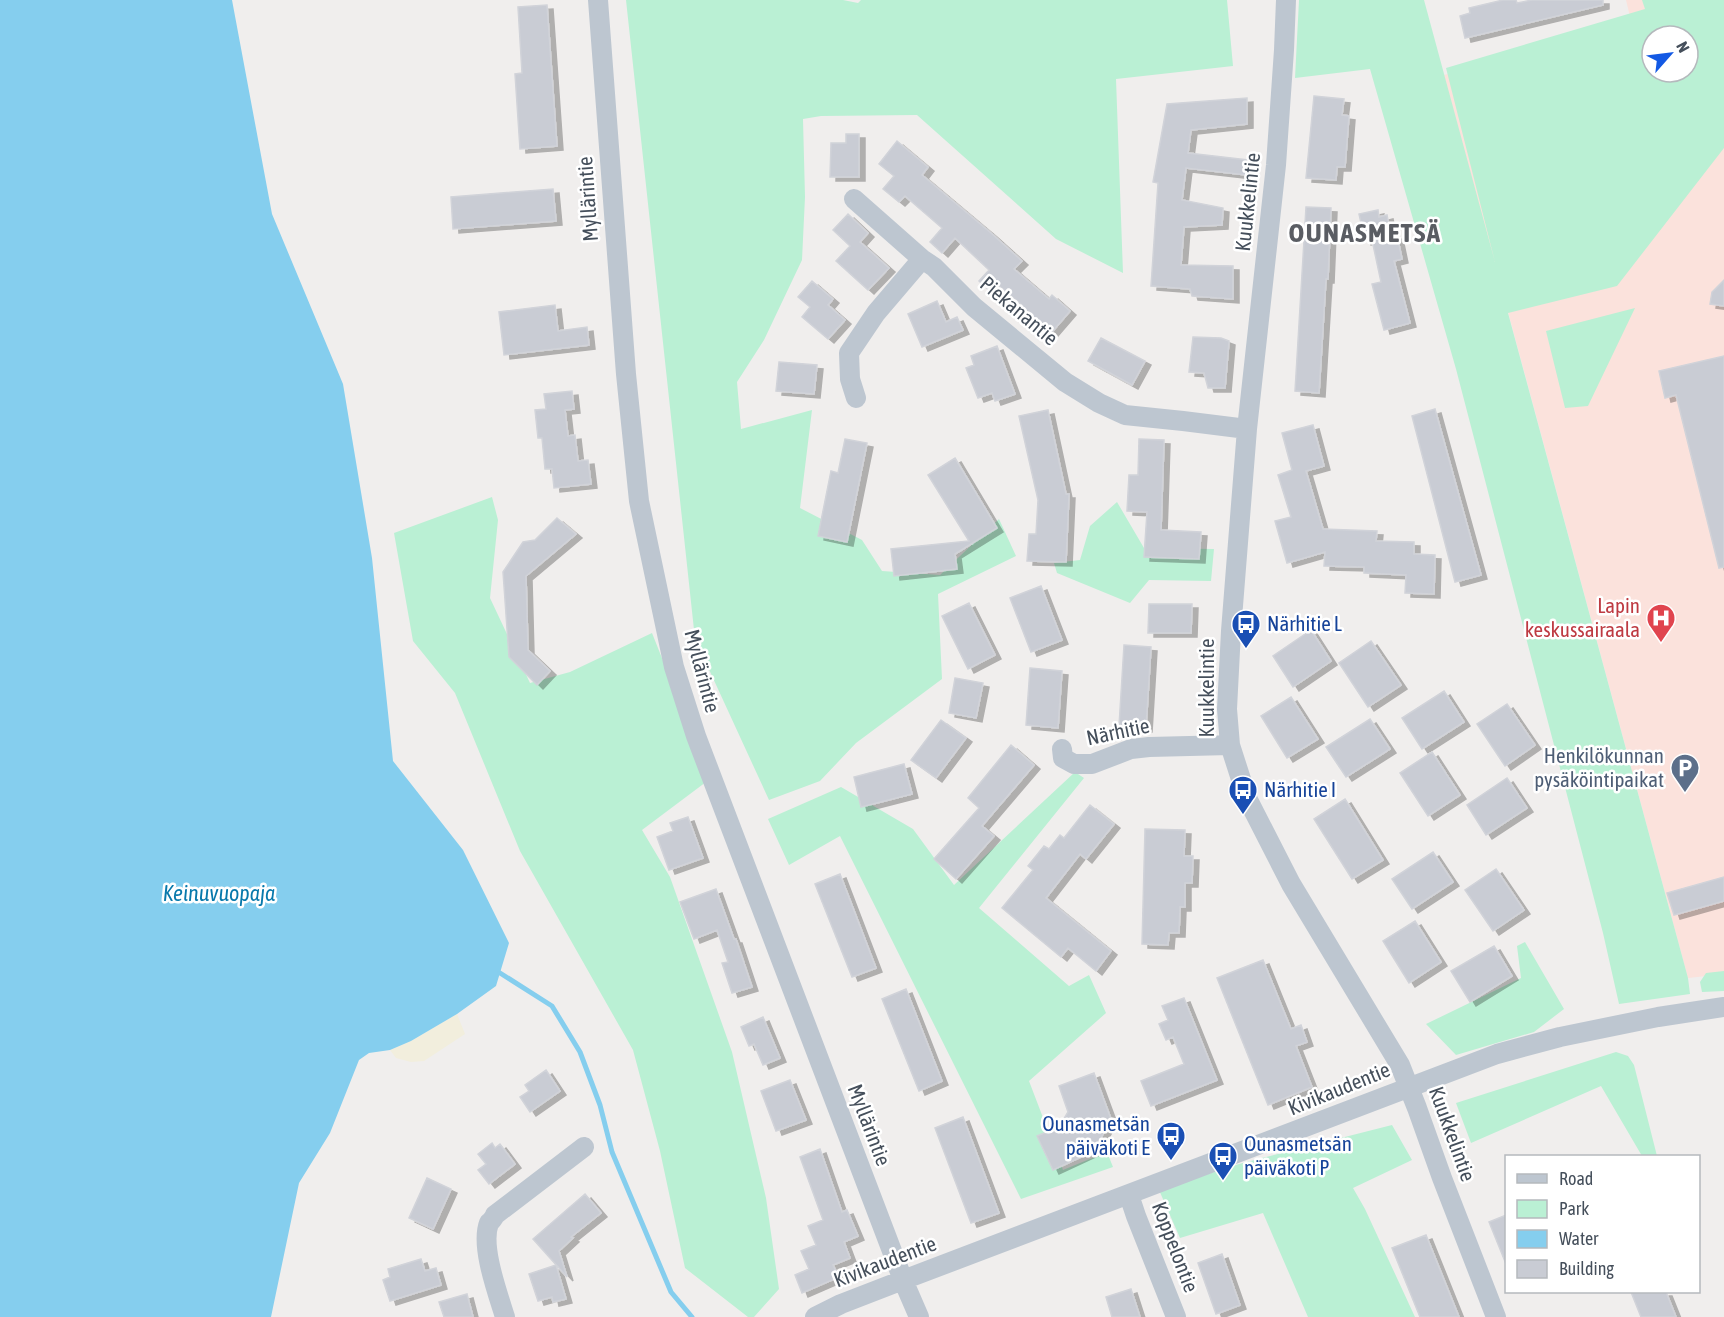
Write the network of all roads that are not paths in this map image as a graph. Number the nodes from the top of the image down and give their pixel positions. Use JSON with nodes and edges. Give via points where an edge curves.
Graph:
{"nodes":[{"id":1,"x":598,"y":0,"type":"edge"},
{"id":2,"x":1286,"y":0,"type":"edge"},
{"id":3,"x":854,"y":200,"type":"dead end"},
{"id":4,"x":922,"y":259,"type":"junction"},
{"id":5,"x":856,"y":398,"type":"dead end"},
{"id":6,"x":1247,"y":429,"type":"junction"},
{"id":7,"x":1230,"y":745,"type":"junction"},
{"id":8,"x":1062,"y":749,"type":"dead end"},
{"id":9,"x":1724,"y":1007,"type":"edge"},
{"id":10,"x":1409,"y":1087,"type":"junction"},
{"id":11,"x":584,"y":1147,"type":"dead end"},
{"id":12,"x":1129,"y":1195,"type":"junction"},
{"id":13,"x":903,"y":1280,"type":"junction"},
{"id":14,"x":506,"y":1317,"type":"edge"},
{"id":15,"x":814,"y":1317,"type":"edge"},
{"id":16,"x":919,"y":1317,"type":"edge"},
{"id":17,"x":1176,"y":1317,"type":"edge"},
{"id":18,"x":1496,"y":1317,"type":"edge"}],
"edges":[{"from":1,"to":13,"type":"street","name":"Myllärintie","via":[[639,501],[674,667],[696,736]]},
{"from":2,"to":6,"type":"street","name":"Kuukkelintie","via":[[1276,165]]},
{"from":3,"to":4,"type":"street","name":"Piekanantie"},
{"from":4,"to":5,"type":"street","via":[[876,313],[849,353],[850,379]]},
{"from":4,"to":6,"type":"street","name":"Piekanantie","via":[[1056,374],[1099,403],[1125,416]]},
{"from":6,"to":7,"type":"street","name":"Kuukkelintie","via":[[1231,631],[1227,709]]},
{"from":7,"to":8,"type":"street","name":"Närhitie","via":[[1131,749],[1092,764],[1074,764],[1063,758]]},
{"from":7,"to":10,"type":"street","name":"Kuukkelintie","via":[[1247,798],[1291,884],[1400,1065]]},
{"from":9,"to":10,"type":"street","name":"Kivikaudentie","via":[[1560,1037],[1497,1054]]},
{"from":10,"to":12,"type":"street","name":"Kivikaudentie"},
{"from":10,"to":18,"type":"street","name":"Kuukkelintie"},
{"from":11,"to":14,"type":"street","via":[[489,1223],[488,1257]]},
{"from":12,"to":13,"type":"street","name":"Kivikaudentie"},
{"from":12,"to":17,"type":"street","name":"Koppelontie"},
{"from":13,"to":15,"type":"street","name":"Kivikaudentie"},
{"from":13,"to":16,"type":"street","name":"Myllärintie"}]}
